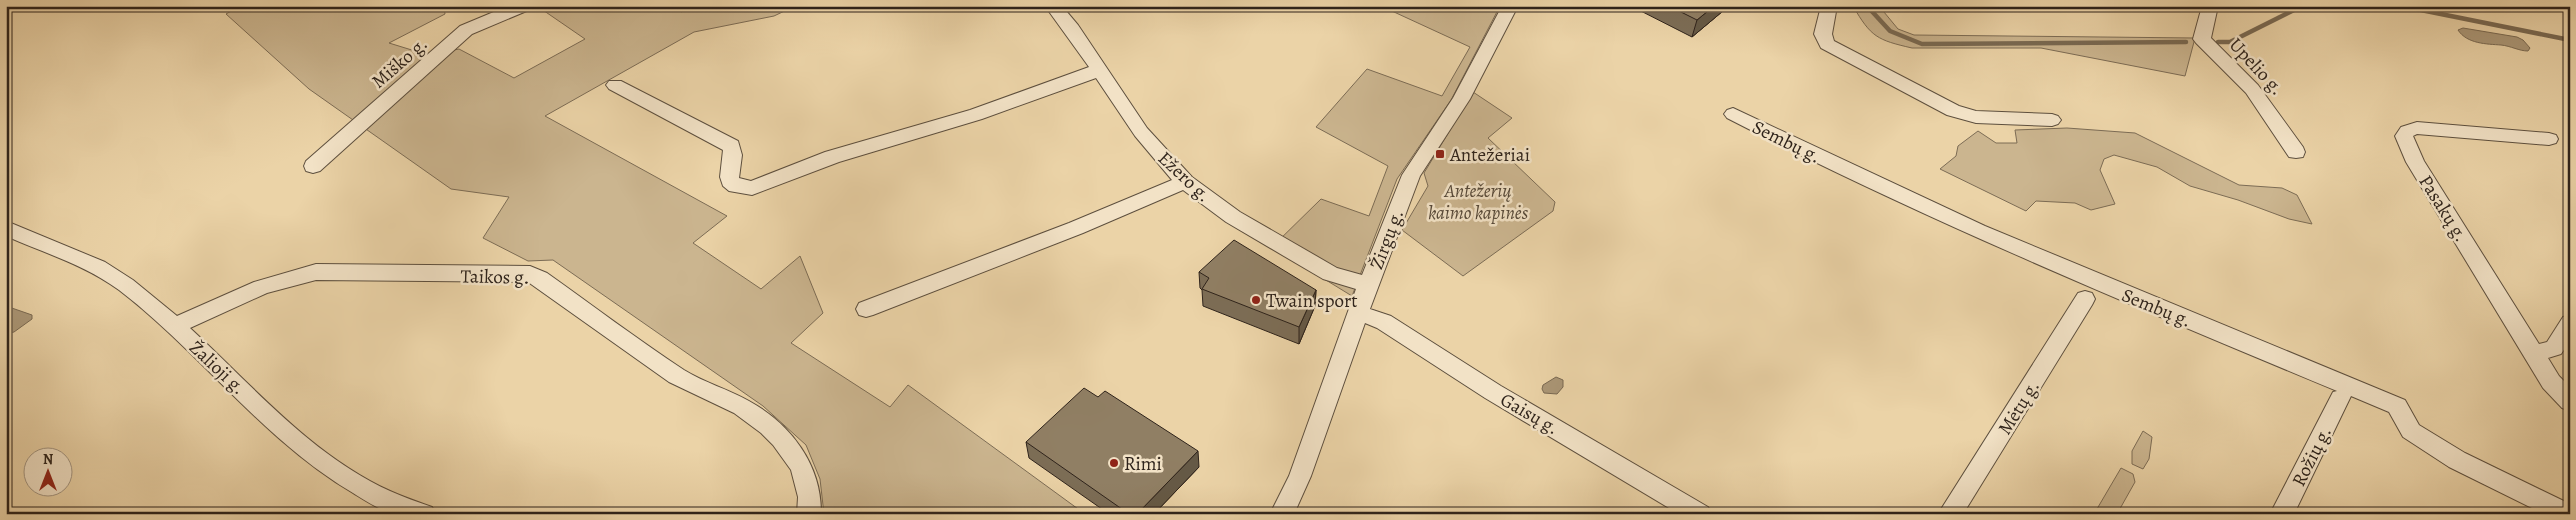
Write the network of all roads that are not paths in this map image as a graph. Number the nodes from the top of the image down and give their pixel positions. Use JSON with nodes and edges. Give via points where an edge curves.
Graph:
{"nodes":[{"id":1,"x":522,"y":6,"type":"edge"},
{"id":2,"x":1053,"y":6,"type":"edge"},
{"id":3,"x":1510,"y":6,"type":"edge"},
{"id":4,"x":1830,"y":6,"type":"edge"},
{"id":5,"x":2210,"y":6,"type":"edge"},
{"id":6,"x":1099,"y":70,"type":"junction"},
{"id":7,"x":615,"y":85,"type":"dead end"},
{"id":8,"x":1733,"y":114,"type":"dead end"},
{"id":9,"x":2052,"y":120,"type":"dead end"},
{"id":10,"x":2549,"y":139,"type":"dead end"},
{"id":11,"x":2296,"y":152,"type":"dead end"},
{"id":12,"x":313,"y":166,"type":"dead end"},
{"id":13,"x":1185,"y":182,"type":"junction"},
{"id":14,"x":7,"y":230,"type":"edge"},
{"id":15,"x":1368,"y":285,"type":"junction"},
{"id":16,"x":2085,"y":299,"type":"dead end"},
{"id":17,"x":866,"y":309,"type":"dead end"},
{"id":18,"x":1359,"y":314,"type":"junction"},
{"id":19,"x":2570,"y":323,"type":"edge"},
{"id":20,"x":175,"y":326,"type":"junction"},
{"id":21,"x":2534,"y":354,"type":"junction"},
{"id":22,"x":2340,"y":398,"type":"dead end"},
{"id":23,"x":2570,"y":402,"type":"edge"},
{"id":24,"x":424,"y":514,"type":"edge"},
{"id":25,"x":809,"y":514,"type":"edge"},
{"id":26,"x":1282,"y":514,"type":"edge"},
{"id":27,"x":1700,"y":514,"type":"edge"},
{"id":28,"x":1950,"y":514,"type":"edge"},
{"id":29,"x":2282,"y":514,"type":"edge"},
{"id":30,"x":2567,"y":514,"type":"edge"}],
"edges":[{"from":1,"to":12,"type":"street","name":"Miško g.","via":[[466,30]]},
{"from":2,"to":6,"type":"street","name":"Ežero g."},
{"from":3,"to":15,"type":"street","name":"Žirgų g.","via":[[1461,99],[1411,174]]},
{"from":4,"to":9,"type":"street","via":[[1823,34],[1832,48],[1953,111],[1976,117]]},
{"from":5,"to":11,"type":"street","name":"Upelio g.","via":[[2202,39],[2252,89]]},
{"from":6,"to":7,"type":"street","via":[[976,115],[832,157],[752,188],[730,181],[734,160],[731,146]]},
{"from":6,"to":13,"type":"street","name":"Ežero g.","via":[[1141,132]]},
{"from":8,"to":30,"type":"street","name":"Sembų g.","via":[[1914,203],[2397,406],[2411,432],[2458,460]]},
{"from":10,"to":21,"type":"street","name":"Pasakų g.","via":[[2417,128],[2404,136],[2419,169]]},
{"from":13,"to":15,"type":"street","name":"Ežero g.","via":[[1233,217],[1322,269]]},
{"from":13,"to":17,"type":"street"},
{"from":14,"to":20,"type":"street","name":"Žalioji g.","via":[[94,264],[125,284]]},
{"from":15,"to":18,"type":"street","name":"Žirgų g."},
{"from":16,"to":28,"type":"street","name":"Mėtų g."},
{"from":18,"to":26,"type":"street","name":"Žirgų g.","via":[[1300,476]]},
{"from":18,"to":27,"type":"street","name":"Gaisų g.","via":[[1384,322],[1493,392]]},
{"from":19,"to":21,"type":"street","via":[[2554,348]]},
{"from":20,"to":24,"type":"street","name":"Žalioji g.","via":[[283,427],[345,479],[396,505]]},
{"from":20,"to":25,"type":"street","name":"Taikos g.","via":[[261,287],[309,273],[530,274],[687,382],[742,407],[762,420],[801,464],[809,483]]},
{"from":21,"to":23,"type":"street","name":"Pasakų g.","via":[[2551,382]]},
{"from":22,"to":29,"type":"street","name":"Rožių g."}]}
